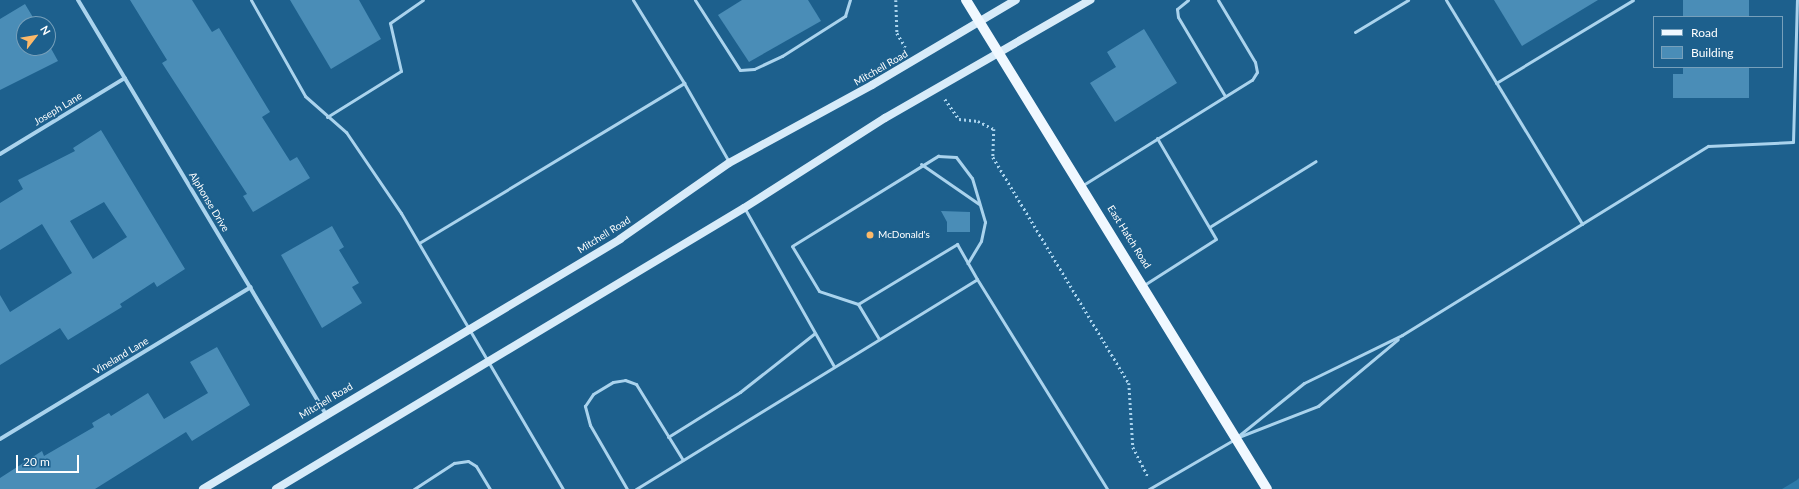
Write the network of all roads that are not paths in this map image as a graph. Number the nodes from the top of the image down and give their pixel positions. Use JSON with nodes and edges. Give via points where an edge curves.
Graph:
{"nodes":[{"id":1,"x":78,"y":0,"type":"edge"},
{"id":2,"x":251,"y":0,"type":"edge"},
{"id":3,"x":423,"y":0,"type":"edge"},
{"id":4,"x":633,"y":0,"type":"edge"},
{"id":5,"x":695,"y":0,"type":"edge"},
{"id":6,"x":850,"y":0,"type":"edge"},
{"id":7,"x":966,"y":0,"type":"edge"},
{"id":8,"x":1016,"y":0,"type":"edge"},
{"id":9,"x":1090,"y":0,"type":"edge"},
{"id":10,"x":1188,"y":0,"type":"edge"},
{"id":11,"x":1218,"y":0,"type":"edge"},
{"id":12,"x":1408,"y":0,"type":"edge"},
{"id":13,"x":1446,"y":0,"type":"edge"},
{"id":14,"x":1633,"y":0,"type":"edge"},
{"id":15,"x":1797,"y":0,"type":"edge"},
{"id":16,"x":980,"y":22,"type":"junction"},
{"id":17,"x":1355,"y":32,"type":"dead end"},
{"id":18,"x":1001,"y":52,"type":"junction"},
{"id":19,"x":125,"y":78,"type":"junction"},
{"id":20,"x":684,"y":83,"type":"junction"},
{"id":21,"x":1496,"y":83,"type":"junction"},
{"id":22,"x":1226,"y":96,"type":"junction"},
{"id":23,"x":327,"y":117,"type":"junction"},
{"id":24,"x":1157,"y":138,"type":"junction"},
{"id":25,"x":0,"y":154,"type":"edge"},
{"id":26,"x":1316,"y":161,"type":"dead end"},
{"id":27,"x":729,"y":163,"type":"junction"},
{"id":28,"x":921,"y":164,"type":"junction"},
{"id":29,"x":1083,"y":185,"type":"junction"},
{"id":30,"x":979,"y":204,"type":"junction"},
{"id":31,"x":744,"y":208,"type":"junction"},
{"id":32,"x":1582,"y":224,"type":"junction"},
{"id":33,"x":1211,"y":226,"type":"junction"},
{"id":34,"x":419,"y":243,"type":"junction"},
{"id":35,"x":968,"y":263,"type":"junction"},
{"id":36,"x":977,"y":279,"type":"junction"},
{"id":37,"x":1144,"y":285,"type":"junction"},
{"id":38,"x":251,"y":287,"type":"junction"},
{"id":39,"x":858,"y":304,"type":"junction"},
{"id":40,"x":468,"y":327,"type":"junction"},
{"id":41,"x":815,"y":333,"type":"junction"},
{"id":42,"x":1402,"y":335,"type":"junction"},
{"id":43,"x":879,"y":339,"type":"junction"},
{"id":44,"x":490,"y":360,"type":"junction"},
{"id":45,"x":834,"y":366,"type":"junction"},
{"id":46,"x":325,"y":413,"type":"junction"},
{"id":47,"x":668,"y":437,"type":"junction"},
{"id":48,"x":1237,"y":437,"type":"junction"},
{"id":49,"x":0,"y":439,"type":"edge"},
{"id":50,"x":683,"y":460,"type":"junction"},
{"id":51,"x":203,"y":489,"type":"edge"},
{"id":52,"x":276,"y":489,"type":"edge"},
{"id":53,"x":414,"y":489,"type":"edge"},
{"id":54,"x":490,"y":489,"type":"edge"},
{"id":55,"x":563,"y":489,"type":"edge"},
{"id":56,"x":627,"y":489,"type":"edge"},
{"id":57,"x":636,"y":489,"type":"edge"},
{"id":58,"x":1107,"y":489,"type":"edge"},
{"id":59,"x":1149,"y":489,"type":"edge"},
{"id":60,"x":1267,"y":489,"type":"edge"}],
"edges":[{"from":1,"to":19,"type":"street","name":"Alphonse Drive"},
{"from":2,"to":23,"type":"lane","via":[[305,96]]},
{"from":3,"to":23,"type":"lane","via":[[390,23],[401,71]]},
{"from":4,"to":20,"type":"lane"},
{"from":5,"to":6,"type":"lane","via":[[740,70],[754,69],[782,56],[845,16]]},
{"from":7,"to":16,"type":"main road","name":"East Hatch Road"},
{"from":8,"to":16,"type":"main road","name":"Mitchell Road"},
{"from":9,"to":18,"type":"main road"},
{"from":10,"to":22,"type":"lane","via":[[1178,9],[1178,17]]},
{"from":11,"to":22,"type":"lane","via":[[1257,72],[1252,80]]},
{"from":12,"to":17,"type":"lane"},
{"from":13,"to":21,"type":"lane"},
{"from":14,"to":21,"type":"lane"},
{"from":15,"to":32,"type":"lane","via":[[1793,142],[1708,146]]},
{"from":16,"to":18,"type":"main road","name":"East Hatch Road"},
{"from":16,"to":27,"type":"main road","name":"Mitchell Road"},
{"from":18,"to":29,"type":"main road","name":"East Hatch Road"},
{"from":18,"to":31,"type":"main road","via":[[892,114]]},
{"from":19,"to":25,"type":"street","name":"Joseph Lane"},
{"from":19,"to":38,"type":"street","name":"Alphonse Drive"},
{"from":20,"to":27,"type":"lane"},
{"from":20,"to":34,"type":"lane"},
{"from":21,"to":32,"type":"lane"},
{"from":22,"to":24,"type":"lane"},
{"from":23,"to":34,"type":"lane","via":[[346,132]]},
{"from":24,"to":29,"type":"lane"},
{"from":24,"to":33,"type":"lane"},
{"from":26,"to":33,"type":"lane"},
{"from":27,"to":40,"type":"main road","name":"Mitchell Road","via":[[620,239]]},
{"from":28,"to":30,"type":"lane"},
{"from":28,"to":30,"type":"lane","via":[[938,156],[956,157],[972,178]]},
{"from":28,"to":39,"type":"lane","via":[[792,246],[820,291]]},
{"from":29,"to":37,"type":"main road","name":"East Hatch Road"},
{"from":30,"to":35,"type":"lane","via":[[985,222],[981,241]]},
{"from":31,"to":41,"type":"lane"},
{"from":31,"to":44,"type":"main road"},
{"from":32,"to":42,"type":"lane"},
{"from":33,"to":37,"type":"lane","via":[[1216,239],[1212,243]]},
{"from":34,"to":40,"type":"lane"},
{"from":35,"to":36,"type":"lane"},
{"from":35,"to":39,"type":"lane","via":[[956,244]]},
{"from":36,"to":43,"type":"lane"},
{"from":36,"to":58,"type":"lane"},
{"from":37,"to":48,"type":"main road","name":"East Hatch Road"},
{"from":38,"to":46,"type":"street","name":"Alphonse Drive"},
{"from":38,"to":49,"type":"street","name":"Vineland Lane"},
{"from":39,"to":43,"type":"lane"},
{"from":40,"to":44,"type":"lane"},
{"from":40,"to":46,"type":"main road","name":"Mitchell Road"},
{"from":41,"to":45,"type":"lane"},
{"from":41,"to":47,"type":"lane","via":[[740,392]]},
{"from":42,"to":48,"type":"lane","via":[[1304,383]]},
{"from":42,"to":48,"type":"lane","via":[[1318,406]]},
{"from":43,"to":45,"type":"lane"},
{"from":44,"to":52,"type":"main road"},
{"from":44,"to":55,"type":"lane"},
{"from":45,"to":50,"type":"lane"},
{"from":46,"to":51,"type":"main road","name":"Mitchell Road"},
{"from":47,"to":50,"type":"lane"},
{"from":47,"to":56,"type":"lane","via":[[636,384],[625,380],[612,382],[593,394],[585,406],[590,425]]},
{"from":48,"to":59,"type":"lane"},
{"from":48,"to":60,"type":"main road","name":"East Hatch Road"},
{"from":50,"to":57,"type":"lane"},
{"from":53,"to":54,"type":"lane","via":[[454,464],[468,461],[476,466]]}]}
